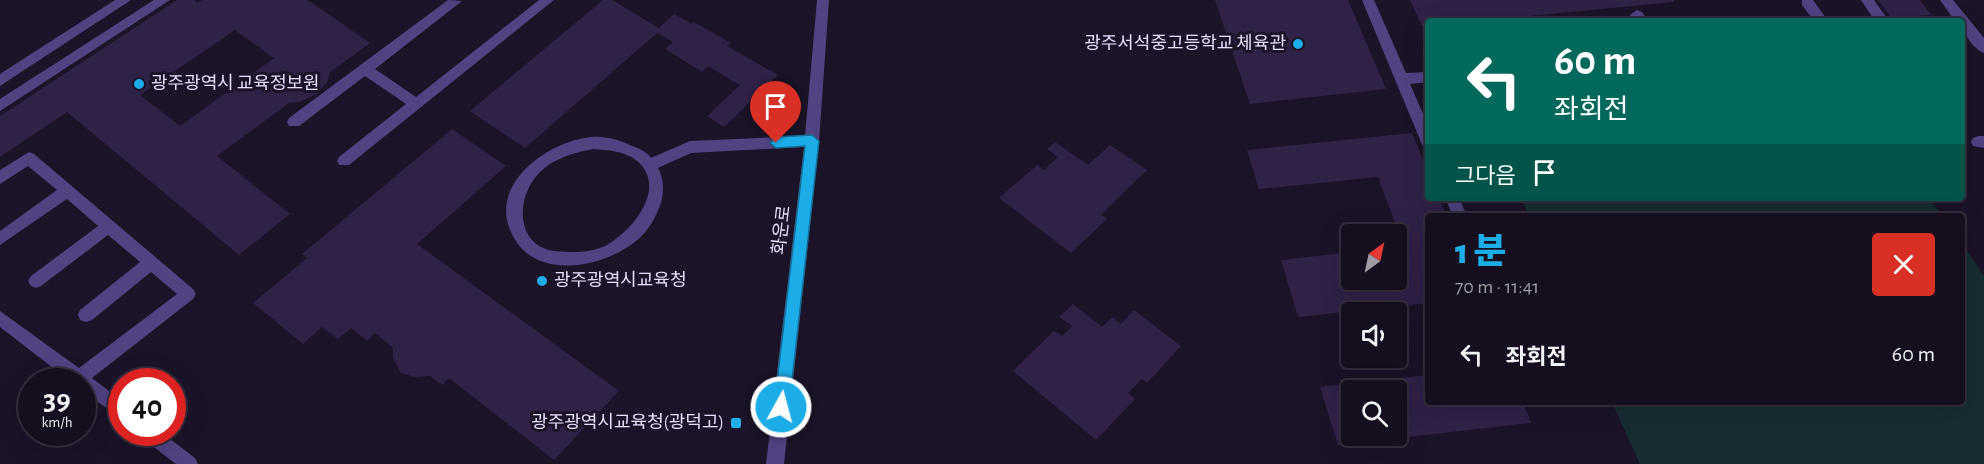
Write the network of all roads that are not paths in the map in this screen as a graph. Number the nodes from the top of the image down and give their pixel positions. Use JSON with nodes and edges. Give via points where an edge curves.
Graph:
{"nodes":[{"id":1,"x":125,"y":0,"type":"edge"},
{"id":2,"x":164,"y":0,"type":"edge"},
{"id":3,"x":454,"y":0,"type":"edge"},
{"id":4,"x":548,"y":0,"type":"edge"},
{"id":5,"x":823,"y":0,"type":"edge"},
{"id":6,"x":1368,"y":0,"type":"edge"},
{"id":7,"x":1867,"y":0,"type":"edge"},
{"id":8,"x":1946,"y":0,"type":"edge"},
{"id":9,"x":1806,"y":2,"type":"dead end"},
{"id":10,"x":1819,"y":18,"type":"edge"},
{"id":11,"x":1880,"y":18,"type":"edge"},
{"id":12,"x":1960,"y":18,"type":"edge"},
{"id":13,"x":1965,"y":24,"type":"edge"},
{"id":14,"x":1984,"y":48,"type":"edge"},
{"id":15,"x":365,"y":69,"type":"junction"},
{"id":16,"x":1425,"y":77,"type":"edge"},
{"id":17,"x":1401,"y":80,"type":"junction"},
{"id":18,"x":0,"y":81,"type":"edge"},
{"id":19,"x":416,"y":104,"type":"junction"},
{"id":20,"x":0,"y":106,"type":"edge"},
{"id":21,"x":294,"y":122,"type":"dead end"},
{"id":22,"x":1425,"y":135,"type":"edge"},
{"id":23,"x":812,"y":141,"type":"junction"},
{"id":24,"x":344,"y":161,"type":"dead end"},
{"id":25,"x":649,"y":166,"type":"junction"},
{"id":26,"x":0,"y":178,"type":"edge"},
{"id":27,"x":67,"y":191,"type":"junction"},
{"id":28,"x":109,"y":226,"type":"junction"},
{"id":29,"x":0,"y":238,"type":"edge"},
{"id":30,"x":152,"y":263,"type":"junction"},
{"id":31,"x":36,"y":280,"type":"dead end"},
{"id":32,"x":86,"y":315,"type":"dead end"},
{"id":33,"x":0,"y":318,"type":"edge"},
{"id":34,"x":66,"y":368,"type":"edge"},
{"id":35,"x":92,"y":368,"type":"edge"},
{"id":36,"x":96,"y":391,"type":"edge"},
{"id":37,"x":108,"y":400,"type":"edge"},
{"id":38,"x":166,"y":446,"type":"edge"},
{"id":39,"x":189,"y":464,"type":"edge"},
{"id":40,"x":775,"y":464,"type":"edge"}],
"edges":[{"from":1,"to":18,"type":"street"},
{"from":2,"to":20,"type":"street"},
{"from":3,"to":15,"type":"street"},
{"from":4,"to":19,"type":"street"},
{"from":5,"to":23,"type":"street","name":"화운로"},
{"from":6,"to":17,"type":"street"},
{"from":7,"to":11,"type":"street"},
{"from":8,"to":12,"type":"street"},
{"from":9,"to":10,"type":"street"},
{"from":13,"to":14,"type":"street"},
{"from":15,"to":19,"type":"street"},
{"from":15,"to":21,"type":"street"},
{"from":16,"to":17,"type":"street"},
{"from":17,"to":22,"type":"street"},
{"from":19,"to":24,"type":"street"},
{"from":23,"to":25,"type":"street","via":[[690,147]]},
{"from":23,"to":40,"type":"street","name":"화운로"},
{"from":25,"to":25,"type":"street","via":[[635,152],[616,145],[593,143],[569,148],[529,174],[517,193],[513,212],[517,231],[529,247],[545,256],[564,260],[606,254],[641,229],[651,213],[656,180]]},
{"from":26,"to":27,"type":"street","via":[[28,158]]},
{"from":27,"to":28,"type":"street"},
{"from":27,"to":29,"type":"street"},
{"from":28,"to":30,"type":"street"},
{"from":28,"to":31,"type":"street"},
{"from":30,"to":32,"type":"street"},
{"from":30,"to":35,"type":"street","via":[[188,294]]},
{"from":33,"to":34,"type":"street"},
{"from":36,"to":37,"type":"street"},
{"from":38,"to":39,"type":"street"}]}
